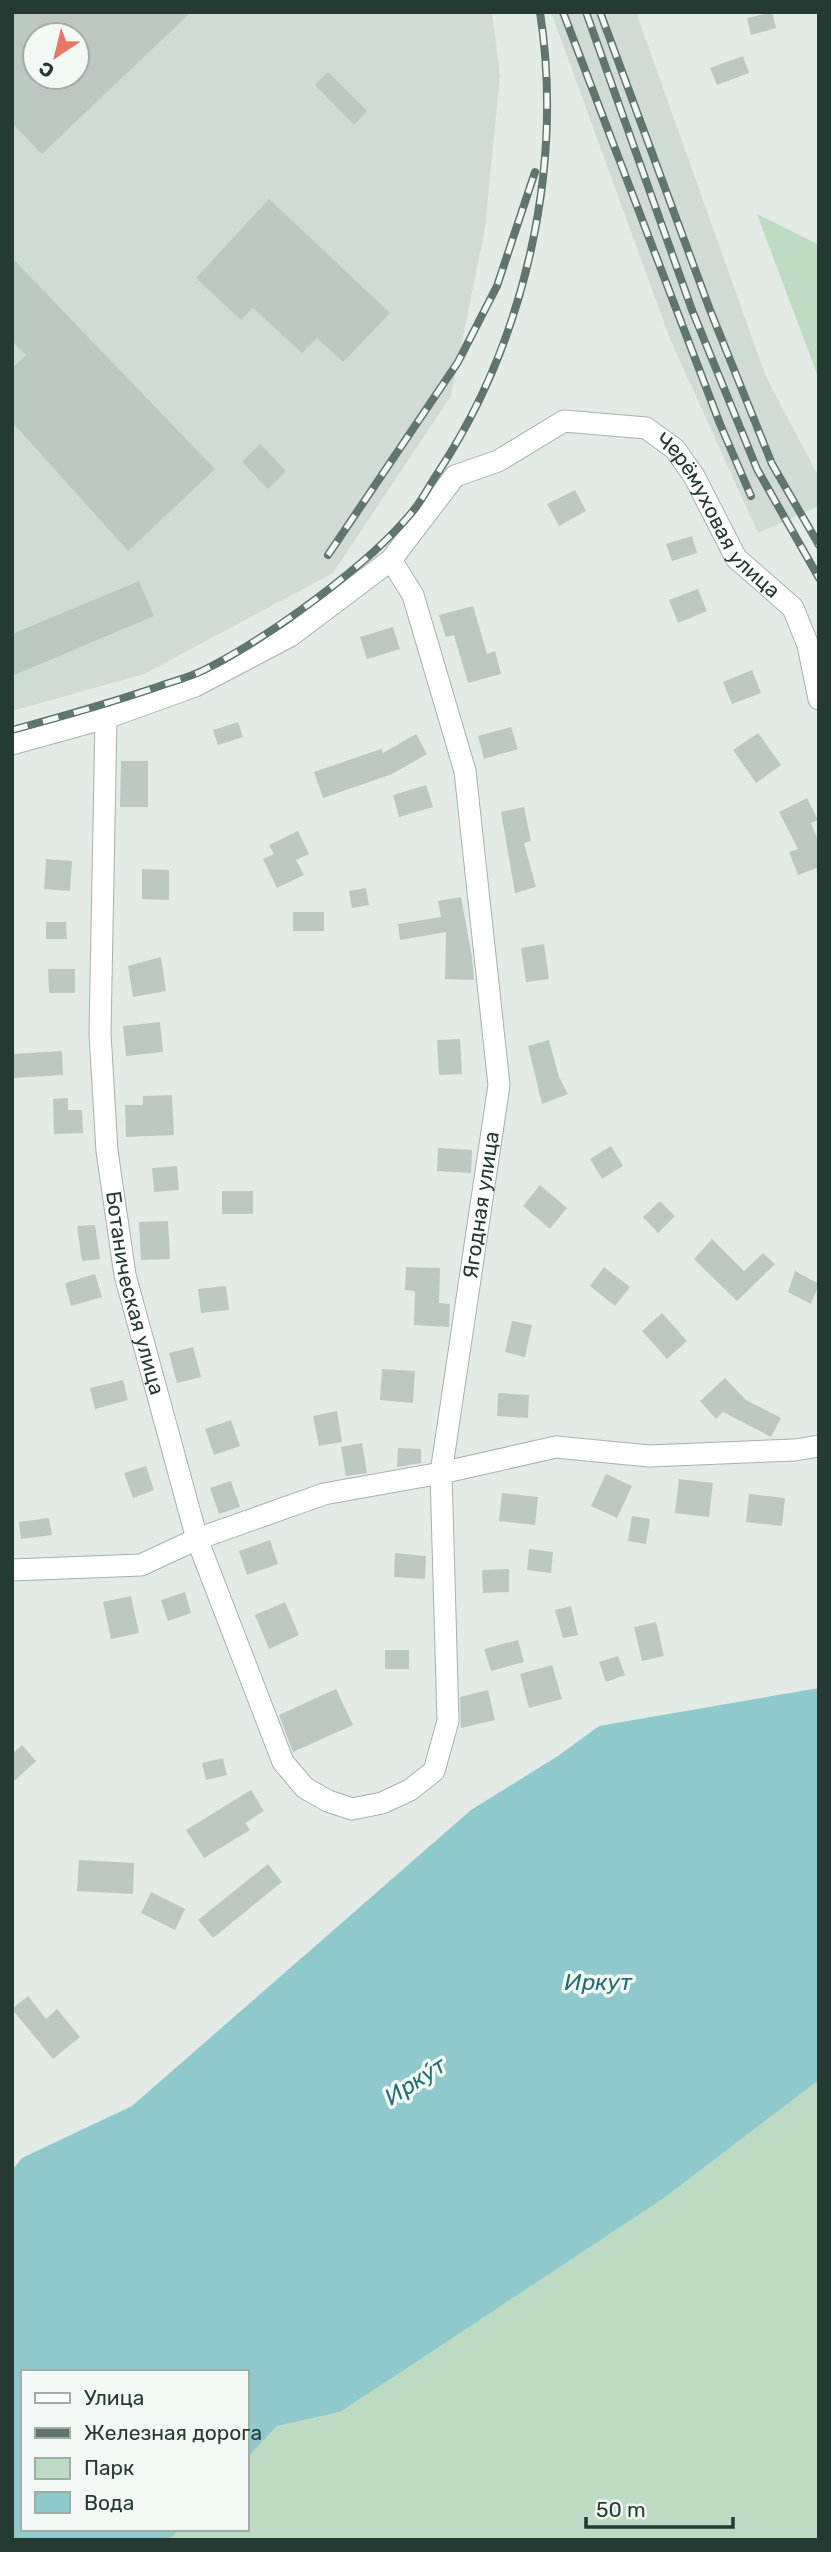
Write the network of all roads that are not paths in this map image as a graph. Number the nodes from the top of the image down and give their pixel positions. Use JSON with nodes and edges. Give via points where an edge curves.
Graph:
{"nodes":[{"id":1,"x":391,"y":560,"type":"junction"},
{"id":2,"x":819,"y":699,"type":"edge"},
{"id":3,"x":106,"y":718,"type":"junction"},
{"id":4,"x":12,"y":744,"type":"edge"},
{"id":5,"x":819,"y":1446,"type":"edge"},
{"id":6,"x":442,"y":1473,"type":"junction"},
{"id":7,"x":197,"y":1539,"type":"junction"},
{"id":8,"x":12,"y":1570,"type":"edge"},
{"id":9,"x":352,"y":1809,"type":"joint"}],
"edges":[{"from":1,"to":2,"type":"street","name":"Черёмуховая улица","via":[[455,476],[498,461],[564,421],[646,428],[682,458],[736,558],[793,608],[808,645]]},
{"from":1,"to":3,"type":"street","name":"Черёмуховая улица","via":[[290,636],[195,686]]},
{"from":1,"to":6,"type":"street","name":"Ягодная улица","via":[[413,595],[465,771],[499,1085]]},
{"from":3,"to":4,"type":"street","name":"Черёмуховая улица"},
{"from":3,"to":7,"type":"street","name":"Ботаническая улица","via":[[100,1034],[107,1151],[125,1275]]},
{"from":5,"to":6,"type":"street","via":[[649,1456],[555,1447]]},
{"from":6,"to":7,"type":"street","via":[[324,1494]]},
{"from":6,"to":9,"type":"street","name":"Ягодная улица","via":[[448,1721],[444,1741],[434,1770],[410,1790],[382,1803]]},
{"from":7,"to":8,"type":"street","via":[[141,1565]]},
{"from":7,"to":9,"type":"street","name":"Ботаническая улица","via":[[283,1762],[305,1788]]}]}
